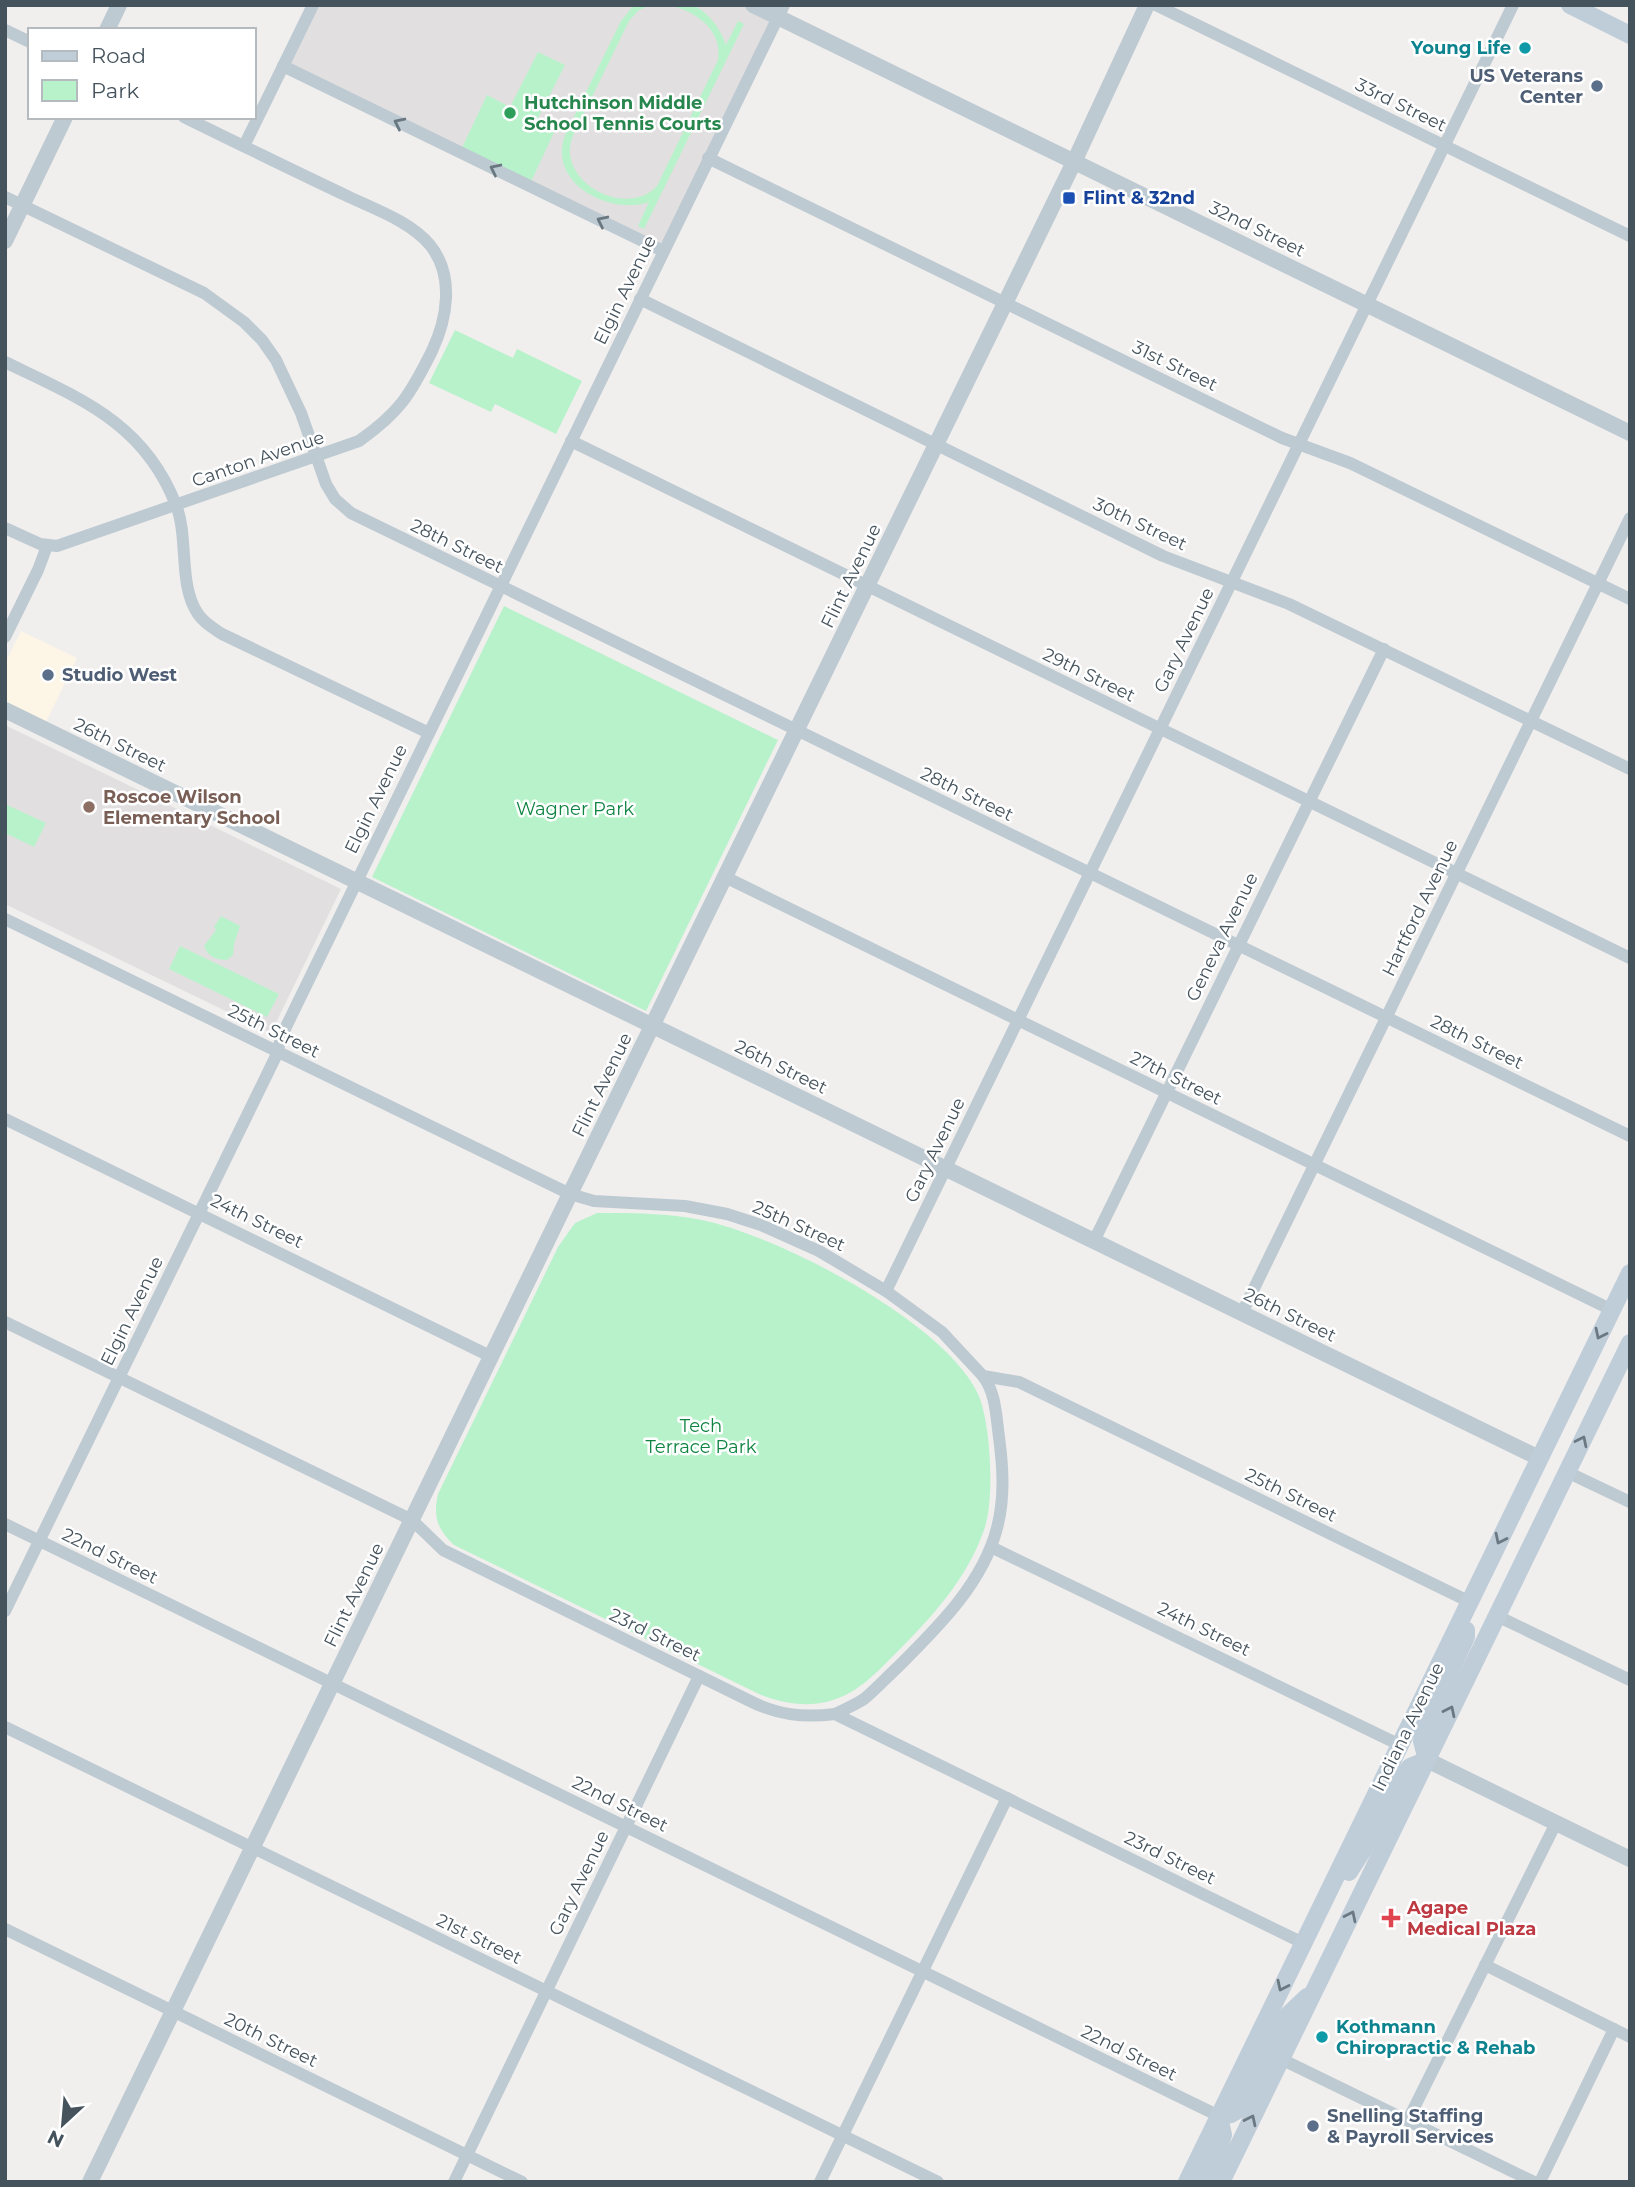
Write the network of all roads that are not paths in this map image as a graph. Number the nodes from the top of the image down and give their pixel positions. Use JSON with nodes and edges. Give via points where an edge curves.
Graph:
{"nodes":[{"id":1,"x":119,"y":5,"type":"edge"},
{"id":2,"x":313,"y":5,"type":"edge"},
{"id":3,"x":753,"y":5,"type":"edge"},
{"id":4,"x":1147,"y":5,"type":"edge"},
{"id":5,"x":1156,"y":5,"type":"edge"},
{"id":6,"x":1513,"y":5,"type":"edge"},
{"id":7,"x":1570,"y":5,"type":"edge"},
{"id":8,"x":781,"y":11,"type":"edge"},
{"id":9,"x":108,"y":28,"type":"edge"},
{"id":10,"x":5,"y":30,"type":"edge"},
{"id":11,"x":1630,"y":35,"type":"edge"},
{"id":12,"x":28,"y":41,"type":"edge"},
{"id":13,"x":283,"y":66,"type":"junction"},
{"id":14,"x":64,"y":119,"type":"edge"},
{"id":15,"x":188,"y":119,"type":"edge"},
{"id":16,"x":244,"y":146,"type":"junction"},
{"id":17,"x":1445,"y":146,"type":"junction"},
{"id":18,"x":709,"y":158,"type":"junction"},
{"id":19,"x":1074,"y":162,"type":"junction"},
{"id":20,"x":5,"y":197,"type":"edge"},
{"id":21,"x":22,"y":205,"type":"junction"},
{"id":22,"x":1630,"y":236,"type":"edge"},
{"id":23,"x":5,"y":241,"type":"edge"},
{"id":24,"x":663,"y":251,"type":"junction"},
{"id":25,"x":639,"y":299,"type":"junction"},
{"id":26,"x":1005,"y":303,"type":"junction"},
{"id":27,"x":1368,"y":305,"type":"junction"},
{"id":28,"x":5,"y":362,"type":"edge"},
{"id":29,"x":1630,"y":433,"type":"edge"},
{"id":30,"x":571,"y":441,"type":"junction"},
{"id":31,"x":1299,"y":444,"type":"junction"},
{"id":32,"x":936,"y":445,"type":"junction"},
{"id":33,"x":317,"y":457,"type":"junction"},
{"id":34,"x":176,"y":506,"type":"junction"},
{"id":35,"x":1630,"y":518,"type":"edge"},
{"id":36,"x":5,"y":528,"type":"edge"},
{"id":37,"x":47,"y":546,"type":"junction"},
{"id":38,"x":1232,"y":582,"type":"junction"},
{"id":39,"x":1598,"y":583,"type":"junction"},
{"id":40,"x":867,"y":586,"type":"junction"},
{"id":41,"x":500,"y":587,"type":"junction"},
{"id":42,"x":1630,"y":599,"type":"edge"},
{"id":43,"x":5,"y":638,"type":"edge"},
{"id":44,"x":1384,"y":649,"type":"junction"},
{"id":45,"x":5,"y":710,"type":"edge"},
{"id":46,"x":1531,"y":721,"type":"junction"},
{"id":47,"x":1160,"y":729,"type":"junction"},
{"id":48,"x":796,"y":731,"type":"junction"},
{"id":49,"x":429,"y":733,"type":"junction"},
{"id":50,"x":1630,"y":769,"type":"edge"},
{"id":51,"x":1308,"y":801,"type":"junction"},
{"id":52,"x":1090,"y":873,"type":"junction"},
{"id":53,"x":1457,"y":874,"type":"junction"},
{"id":54,"x":725,"y":877,"type":"junction"},
{"id":55,"x":355,"y":881,"type":"junction"},
{"id":56,"x":5,"y":919,"type":"edge"},
{"id":57,"x":1238,"y":945,"type":"junction"},
{"id":58,"x":1630,"y":958,"type":"edge"},
{"id":59,"x":1387,"y":1018,"type":"junction"},
{"id":60,"x":1018,"y":1020,"type":"junction"},
{"id":61,"x":652,"y":1026,"type":"junction"},
{"id":62,"x":277,"y":1052,"type":"junction"},
{"id":63,"x":1166,"y":1093,"type":"junction"},
{"id":64,"x":5,"y":1119,"type":"edge"},
{"id":65,"x":1630,"y":1136,"type":"edge"},
{"id":66,"x":1314,"y":1165,"type":"junction"},
{"id":67,"x":946,"y":1169,"type":"junction"},
{"id":68,"x":570,"y":1194,"type":"junction"},
{"id":69,"x":199,"y":1214,"type":"junction"},
{"id":70,"x":1094,"y":1241,"type":"junction"},
{"id":71,"x":1630,"y":1273,"type":"edge"},
{"id":72,"x":886,"y":1291,"type":"junction"},
{"id":73,"x":1612,"y":1310,"type":"junction"},
{"id":74,"x":1242,"y":1313,"type":"junction"},
{"id":75,"x":5,"y":1322,"type":"edge"},
{"id":76,"x":1630,"y":1343,"type":"edge"},
{"id":77,"x":492,"y":1357,"type":"junction"},
{"id":78,"x":983,"y":1376,"type":"junction"},
{"id":79,"x":119,"y":1377,"type":"junction"},
{"id":80,"x":1539,"y":1458,"type":"junction"},
{"id":81,"x":1567,"y":1472,"type":"junction"},
{"id":82,"x":1630,"y":1502,"type":"edge"},
{"id":83,"x":412,"y":1520,"type":"junction"},
{"id":84,"x":5,"y":1524,"type":"edge"},
{"id":85,"x":40,"y":1541,"type":"junction"},
{"id":86,"x":991,"y":1547,"type":"junction"},
{"id":87,"x":1469,"y":1602,"type":"junction"},
{"id":88,"x":5,"y":1611,"type":"edge"},
{"id":89,"x":1497,"y":1616,"type":"junction"},
{"id":90,"x":699,"y":1676,"type":"junction"},
{"id":91,"x":1630,"y":1681,"type":"edge"},
{"id":92,"x":333,"y":1684,"type":"junction"},
{"id":93,"x":835,"y":1714,"type":"junction"},
{"id":94,"x":5,"y":1727,"type":"edge"},
{"id":95,"x":1400,"y":1745,"type":"junction"},
{"id":96,"x":1427,"y":1760,"type":"junction"},
{"id":97,"x":1007,"y":1798,"type":"junction"},
{"id":98,"x":1556,"y":1823,"type":"junction"},
{"id":99,"x":626,"y":1827,"type":"junction"},
{"id":100,"x":253,"y":1848,"type":"junction"},
{"id":101,"x":1630,"y":1859,"type":"edge"},
{"id":102,"x":5,"y":1929,"type":"edge"},
{"id":103,"x":1303,"y":1943,"type":"junction"},
{"id":104,"x":1485,"y":1965,"type":"junction"},
{"id":105,"x":923,"y":1971,"type":"junction"},
{"id":106,"x":1315,"y":1989,"type":"junction"},
{"id":107,"x":546,"y":1991,"type":"junction"},
{"id":108,"x":173,"y":2011,"type":"junction"},
{"id":109,"x":1625,"y":2031,"type":"edge"},
{"id":110,"x":1281,"y":2059,"type":"junction"},
{"id":111,"x":1219,"y":2116,"type":"junction"},
{"id":112,"x":1408,"y":2120,"type":"junction"},
{"id":113,"x":843,"y":2135,"type":"junction"},
{"id":114,"x":467,"y":2155,"type":"junction"},
{"id":115,"x":90,"y":2182,"type":"edge"},
{"id":116,"x":454,"y":2182,"type":"edge"},
{"id":117,"x":522,"y":2182,"type":"edge"},
{"id":118,"x":820,"y":2182,"type":"edge"},
{"id":119,"x":938,"y":2182,"type":"edge"},
{"id":120,"x":1187,"y":2182,"type":"edge"},
{"id":121,"x":1205,"y":2182,"type":"edge"},
{"id":122,"x":1221,"y":2182,"type":"edge"},
{"id":123,"x":1534,"y":2182,"type":"edge"},
{"id":124,"x":1540,"y":2182,"type":"edge"}],
"edges":[{"from":1,"to":9,"type":"street"},
{"from":2,"to":13,"type":"street"},
{"from":3,"to":8,"type":"street","name":"32nd Street"},
{"from":4,"to":19,"type":"street","name":"Flint Avenue"},
{"from":5,"to":17,"type":"street","name":"33rd Street"},
{"from":6,"to":17,"type":"street","name":"Gary Avenue"},
{"from":7,"to":11,"type":"main road"},
{"from":8,"to":18,"type":"street","name":"Elgin Avenue"},
{"from":8,"to":19,"type":"street","name":"32nd Street"},
{"from":10,"to":12,"type":"street"},
{"from":13,"to":16,"type":"street"},
{"from":24,"to":13,"type":"street","one_way":true},
{"from":14,"to":21,"type":"street"},
{"from":15,"to":16,"type":"street"},
{"from":16,"to":33,"type":"street","name":"Canton Avenue","via":[[398,222],[431,246],[441,267],[447,296],[445,315],[420,375],[401,406],[359,441]]},
{"from":17,"to":22,"type":"street","name":"33rd Street"},
{"from":17,"to":27,"type":"street","name":"Gary Avenue"},
{"from":18,"to":24,"type":"street","name":"Elgin Avenue"},
{"from":18,"to":26,"type":"street","name":"31st Street"},
{"from":19,"to":26,"type":"street","name":"Flint Avenue"},
{"from":19,"to":27,"type":"street","name":"32nd Street"},
{"from":20,"to":21,"type":"street"},
{"from":21,"to":23,"type":"street"},
{"from":21,"to":33,"type":"street","via":[[204,293],[244,322],[262,340],[286,378]]},
{"from":24,"to":25,"type":"street","name":"Elgin Avenue"},
{"from":25,"to":30,"type":"street","name":"Elgin Avenue"},
{"from":25,"to":32,"type":"street","name":"30th Street"},
{"from":26,"to":31,"type":"street","name":"31st Street"},
{"from":26,"to":32,"type":"street","name":"Flint Avenue"},
{"from":27,"to":29,"type":"street","name":"32nd Street"},
{"from":27,"to":31,"type":"street","name":"Gary Avenue"},
{"from":28,"to":34,"type":"street","via":[[114,420],[162,476]]},
{"from":30,"to":40,"type":"street","name":"29th Street"},
{"from":30,"to":41,"type":"street","name":"Elgin Avenue"},
{"from":31,"to":38,"type":"street","name":"Gary Avenue"},
{"from":31,"to":39,"type":"street","name":"31st Street","via":[[1350,463]]},
{"from":32,"to":38,"type":"street","name":"30th Street","via":[[1163,556]]},
{"from":32,"to":40,"type":"street","name":"Flint Avenue"},
{"from":33,"to":34,"type":"street","name":"Canton Avenue"},
{"from":33,"to":41,"type":"street","name":"28th Street","via":[[335,499],[351,513]]},
{"from":34,"to":37,"type":"street","name":"Canton Avenue"},
{"from":34,"to":49,"type":"street","via":[[191,599],[207,625]]},
{"from":35,"to":39,"type":"street","name":"Hartford Avenue"},
{"from":36,"to":37,"type":"street"},
{"from":37,"to":43,"type":"street"},
{"from":38,"to":44,"type":"street","name":"30th Street"},
{"from":38,"to":47,"type":"street","name":"Gary Avenue"},
{"from":39,"to":42,"type":"street","name":"31st Street"},
{"from":39,"to":46,"type":"street","name":"Hartford Avenue"},
{"from":40,"to":47,"type":"street","name":"29th Street"},
{"from":40,"to":48,"type":"street","name":"Flint Avenue"},
{"from":41,"to":48,"type":"street","name":"28th Street"},
{"from":41,"to":49,"type":"street","name":"Elgin Avenue"},
{"from":44,"to":46,"type":"street","name":"30th Street"},
{"from":44,"to":51,"type":"street","name":"Geneva Avenue"},
{"from":45,"to":55,"type":"street","name":"26th Street"},
{"from":46,"to":50,"type":"street","name":"30th Street"},
{"from":46,"to":53,"type":"street","name":"Hartford Avenue"},
{"from":47,"to":51,"type":"street","name":"29th Street"},
{"from":47,"to":52,"type":"street","name":"Gary Avenue"},
{"from":48,"to":52,"type":"street","name":"28th Street"},
{"from":48,"to":54,"type":"street","name":"Flint Avenue"},
{"from":49,"to":55,"type":"street","name":"Elgin Avenue"},
{"from":51,"to":53,"type":"street","name":"29th Street"},
{"from":51,"to":57,"type":"street","name":"Geneva Avenue"},
{"from":52,"to":57,"type":"street","name":"28th Street"},
{"from":52,"to":60,"type":"street","name":"Gary Avenue"},
{"from":53,"to":58,"type":"street","name":"29th Street"},
{"from":53,"to":59,"type":"street","name":"Hartford Avenue"},
{"from":54,"to":60,"type":"street","name":"27th Street"},
{"from":54,"to":61,"type":"street","name":"Flint Avenue"},
{"from":55,"to":61,"type":"street","name":"26th Street"},
{"from":55,"to":62,"type":"street","name":"Elgin Avenue"},
{"from":56,"to":62,"type":"street","name":"25th Street"},
{"from":57,"to":59,"type":"street","name":"28th Street"},
{"from":57,"to":63,"type":"street","name":"Geneva Avenue"},
{"from":59,"to":65,"type":"street","name":"28th Street"},
{"from":59,"to":66,"type":"street","name":"Hartford Avenue"},
{"from":60,"to":63,"type":"street","name":"27th Street"},
{"from":60,"to":67,"type":"street","name":"Gary Avenue"},
{"from":61,"to":67,"type":"street","name":"26th Street"},
{"from":61,"to":68,"type":"street","name":"Flint Avenue"},
{"from":62,"to":68,"type":"street","name":"25th Street"},
{"from":62,"to":69,"type":"street","name":"Elgin Avenue"},
{"from":63,"to":66,"type":"street","name":"27th Street"},
{"from":63,"to":70,"type":"street","name":"Geneva Avenue"},
{"from":64,"to":69,"type":"street","name":"24th Street"},
{"from":66,"to":73,"type":"street","name":"27th Street"},
{"from":66,"to":74,"type":"street","name":"Hartford Avenue"},
{"from":67,"to":70,"type":"street","name":"26th Street"},
{"from":67,"to":72,"type":"street","name":"Gary Avenue"},
{"from":68,"to":72,"type":"street","name":"25th Street","via":[[594,1201],[685,1206],[727,1214],[819,1251]]},
{"from":68,"to":77,"type":"street","name":"Flint Avenue"},
{"from":69,"to":77,"type":"street","name":"24th Street"},
{"from":69,"to":79,"type":"street","name":"Elgin Avenue"},
{"from":70,"to":74,"type":"street","name":"26th Street"},
{"from":71,"to":73,"type":"main road","name":"Indiana Avenue"},
{"from":72,"to":78,"type":"street","name":"25th Street","via":[[942,1332]]},
{"from":73,"to":80,"type":"main road","name":"Indiana Avenue","one_way":true},
{"from":74,"to":80,"type":"street","name":"26th Street"},
{"from":75,"to":79,"type":"street","name":"23rd Street"},
{"from":81,"to":76,"type":"main road","name":"Indiana Avenue","one_way":true},
{"from":77,"to":83,"type":"street","name":"Flint Avenue"},
{"from":78,"to":86,"type":"street","via":[[995,1406],[1002,1466],[1001,1508]]},
{"from":78,"to":87,"type":"street","name":"25th Street","via":[[1019,1382]]},
{"from":79,"to":83,"type":"street","name":"23rd Street"},
{"from":79,"to":85,"type":"street","name":"Elgin Avenue"},
{"from":80,"to":87,"type":"main road","name":"Indiana Avenue","one_way":true},
{"from":81,"to":82,"type":"street"},
{"from":81,"to":89,"type":"main road","name":"Indiana Avenue"},
{"from":83,"to":90,"type":"street","name":"23rd Street","via":[[443,1550]]},
{"from":83,"to":92,"type":"street","name":"Flint Avenue"},
{"from":84,"to":85,"type":"street","name":"22nd Street"},
{"from":85,"to":88,"type":"street","name":"Elgin Avenue"},
{"from":85,"to":92,"type":"street","name":"22nd Street"},
{"from":86,"to":93,"type":"street","via":[[969,1586],[930,1634],[864,1699]]},
{"from":86,"to":95,"type":"street","name":"24th Street"},
{"from":87,"to":95,"type":"main road","name":"Indiana Avenue"},
{"from":87,"to":96,"type":"main road","via":[[1466,1637],[1422,1741]]},
{"from":89,"to":91,"type":"street"},
{"from":96,"to":89,"type":"main road","name":"Indiana Avenue","one_way":true},
{"from":90,"to":93,"type":"street","name":"23rd Street","via":[[780,1713],[798,1717]]},
{"from":90,"to":99,"type":"street","name":"Gary Avenue"},
{"from":92,"to":99,"type":"street","name":"22nd Street"},
{"from":92,"to":100,"type":"street","name":"Flint Avenue"},
{"from":93,"to":97,"type":"street","name":"23rd Street"},
{"from":94,"to":100,"type":"street","name":"21st Street"},
{"from":95,"to":103,"type":"main road","name":"Indiana Avenue"},
{"from":96,"to":98,"type":"street"},
{"from":96,"to":103,"type":"main road","via":[[1410,1767],[1400,1780],[1363,1850]]},
{"from":106,"to":96,"type":"main road","name":"Indiana Avenue","one_way":true},
{"from":97,"to":103,"type":"street","name":"23rd Street"},
{"from":97,"to":105,"type":"street"},
{"from":98,"to":101,"type":"street"},
{"from":98,"to":104,"type":"street"},
{"from":99,"to":105,"type":"street","name":"22nd Street"},
{"from":99,"to":107,"type":"street","name":"Gary Avenue"},
{"from":100,"to":107,"type":"street","name":"21st Street"},
{"from":100,"to":108,"type":"street","name":"Flint Avenue"},
{"from":102,"to":108,"type":"street","name":"20th Street"},
{"from":103,"to":111,"type":"main road","name":"Indiana Avenue","one_way":true},
{"from":104,"to":109,"type":"street"},
{"from":104,"to":112,"type":"street"},
{"from":105,"to":111,"type":"street","name":"22nd Street"},
{"from":105,"to":113,"type":"street"},
{"from":106,"to":110,"type":"main road","name":"Indiana Avenue"},
{"from":106,"to":111,"type":"main road","via":[[1288,2015],[1238,2110]]},
{"from":107,"to":113,"type":"street","name":"21st Street"},
{"from":107,"to":114,"type":"street","name":"Gary Avenue"},
{"from":108,"to":114,"type":"street","name":"20th Street"},
{"from":108,"to":115,"type":"street","name":"Flint Avenue"},
{"from":109,"to":124,"type":"street"},
{"from":110,"to":112,"type":"street"},
{"from":122,"to":110,"type":"main road","name":"Indiana Avenue","one_way":true},
{"from":111,"to":120,"type":"main road","name":"Indiana Avenue"},
{"from":111,"to":121,"type":"main road","via":[[1223,2135]]},
{"from":112,"to":123,"type":"street"},
{"from":113,"to":118,"type":"street"},
{"from":113,"to":119,"type":"street","name":"21st Street"},
{"from":114,"to":116,"type":"street","name":"Gary Avenue"},
{"from":114,"to":117,"type":"street","name":"20th Street"}]}
